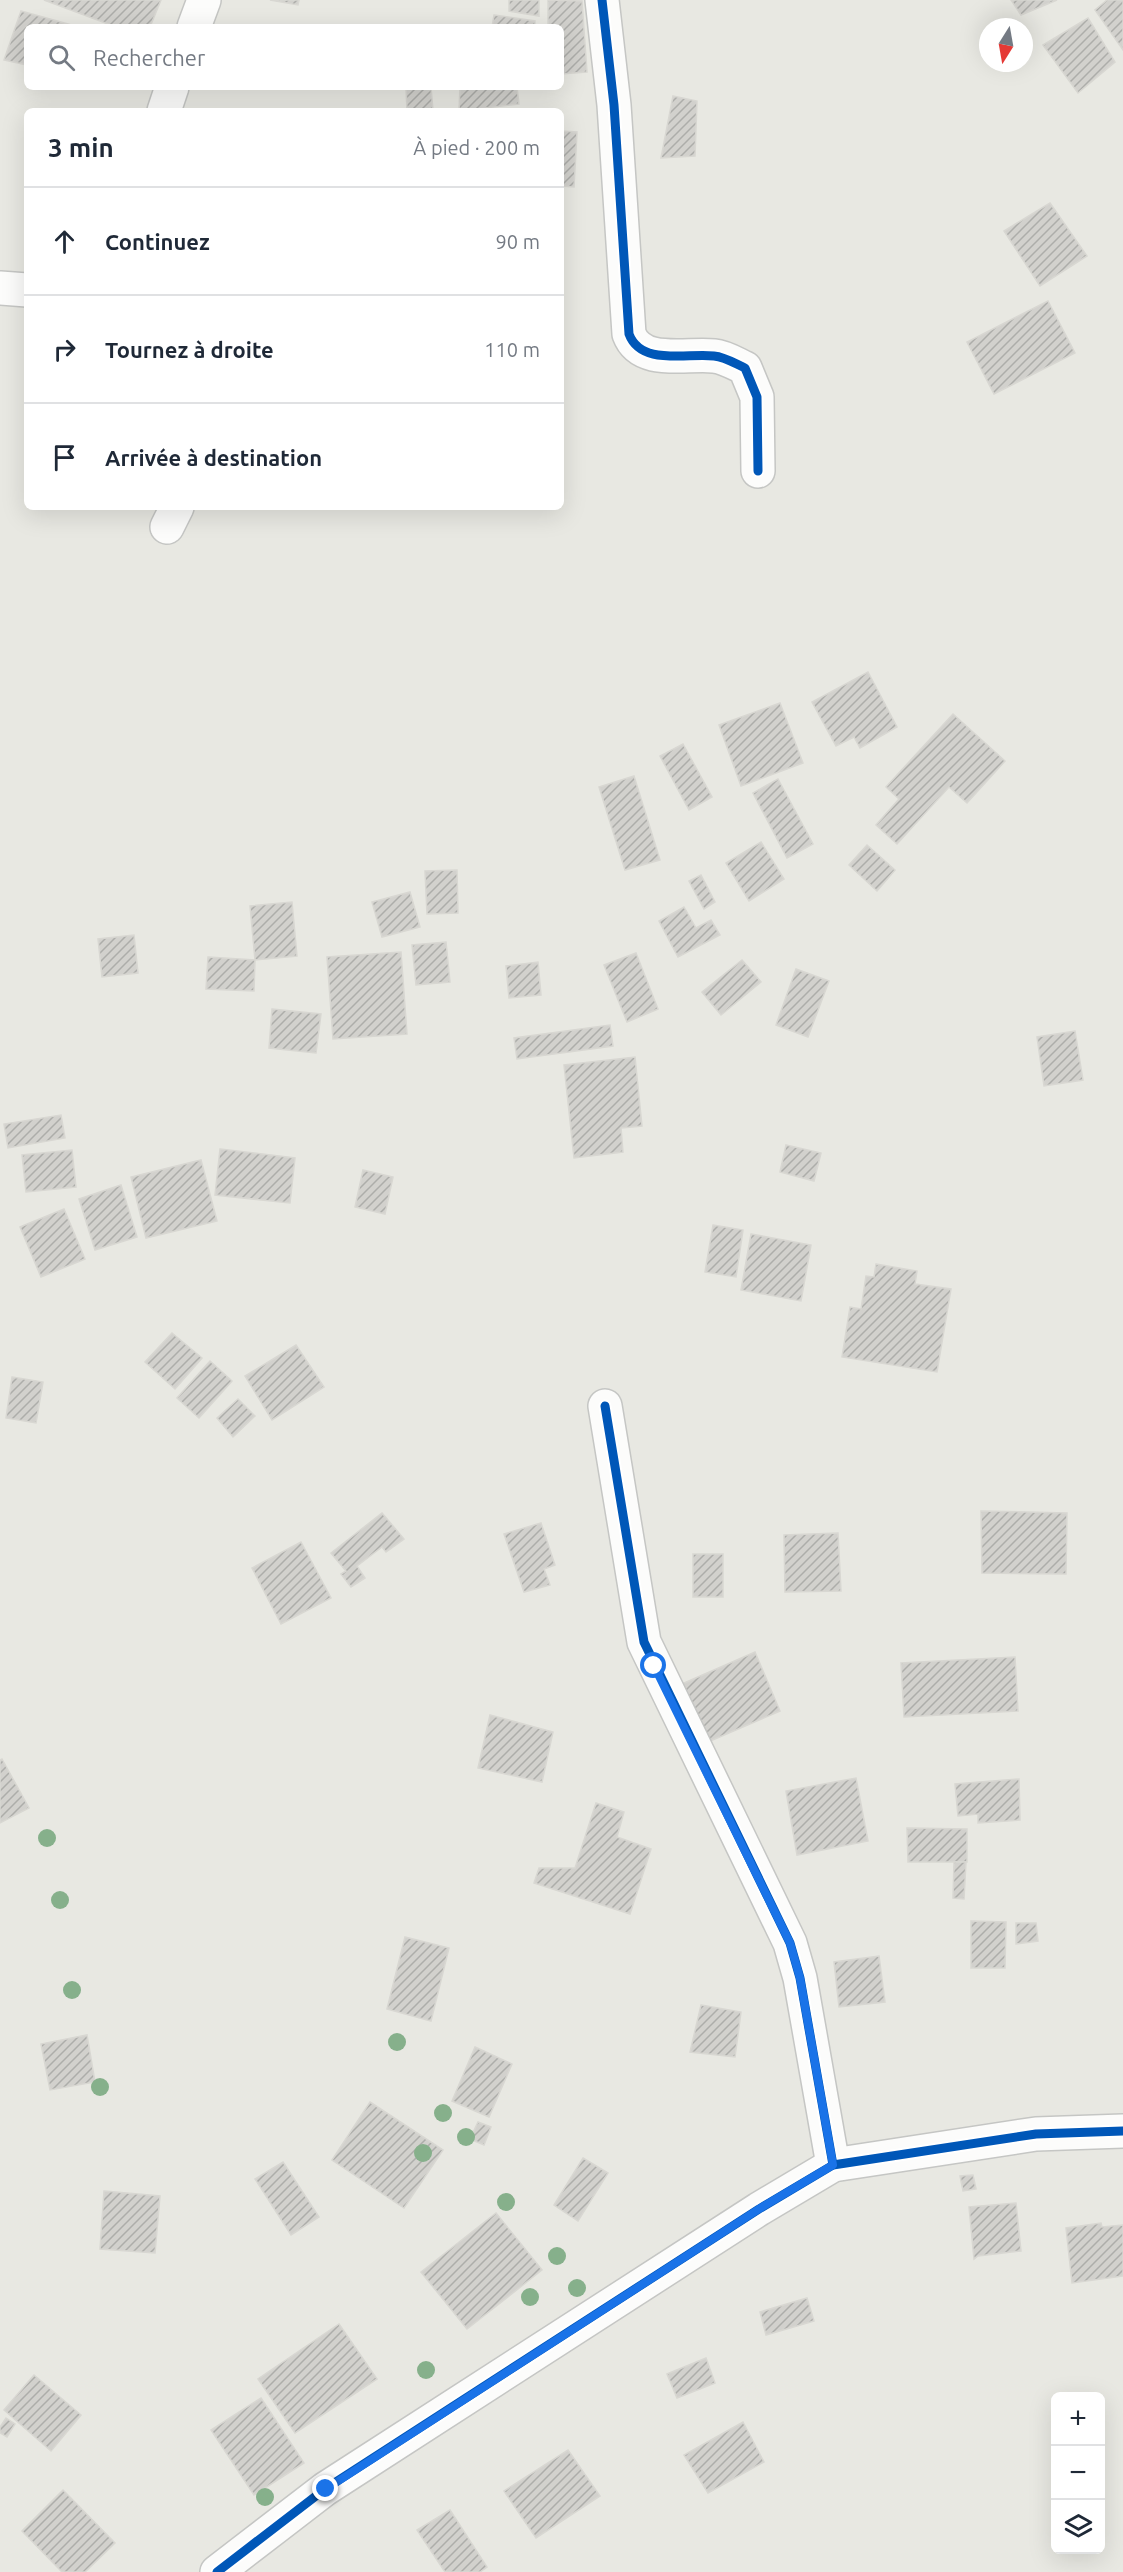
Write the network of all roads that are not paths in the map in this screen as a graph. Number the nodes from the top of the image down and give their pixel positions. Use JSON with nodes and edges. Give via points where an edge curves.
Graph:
{"nodes":[{"id":1,"x":204,"y":0,"type":"edge"},
{"id":2,"x":602,"y":0,"type":"edge"},
{"id":3,"x":195,"y":24,"type":"edge"},
{"id":4,"x":171,"y":90,"type":"edge"},
{"id":5,"x":165,"y":108,"type":"edge"},
{"id":6,"x":0,"y":288,"type":"edge"},
{"id":7,"x":24,"y":290,"type":"edge"},
{"id":8,"x":758,"y":471,"type":"dead end"},
{"id":9,"x":605,"y":1406,"type":"dead end"},
{"id":10,"x":1123,"y":2131,"type":"edge"},
{"id":11,"x":833,"y":2165,"type":"junction"},
{"id":12,"x":217,"y":2572,"type":"edge"}],
"edges":[{"from":1,"to":3,"type":"street"},
{"from":2,"to":8,"type":"street","via":[[614,105],[629,334],[633,345],[648,354],[717,356],[745,368],[757,397]]},
{"from":4,"to":5,"type":"street"},
{"from":6,"to":7,"type":"street"},
{"from":9,"to":11,"type":"street","via":[[644,1642],[790,1943],[800,1978]]},
{"from":10,"to":11,"type":"street","via":[[1036,2134]]},
{"from":11,"to":12,"type":"street","via":[[326,2489]]}]}
